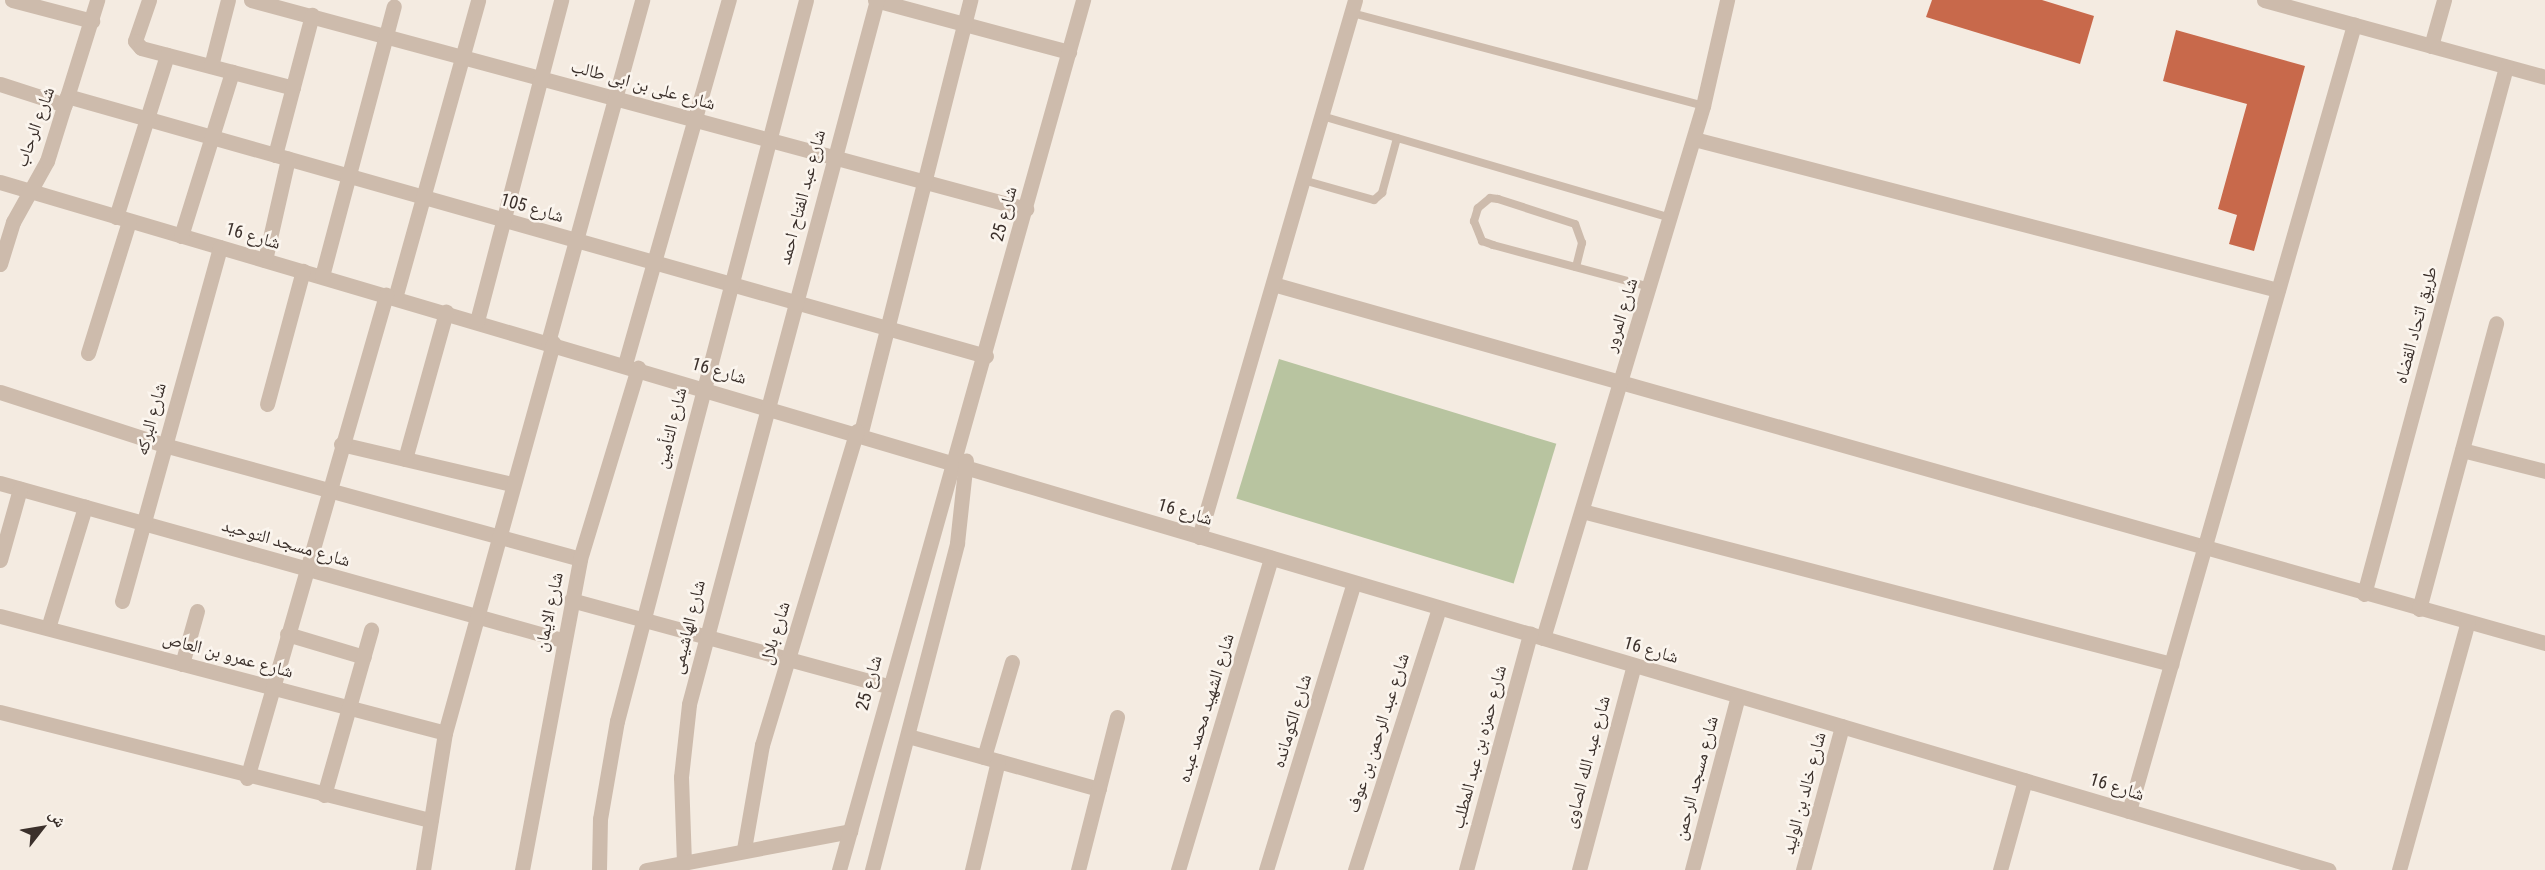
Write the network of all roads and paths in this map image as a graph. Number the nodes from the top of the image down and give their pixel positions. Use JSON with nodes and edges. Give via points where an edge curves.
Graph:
{"nodes":[{"id":1,"x":12,"y":0,"type":"edge"},
{"id":2,"x":98,"y":0,"type":"edge"},
{"id":3,"x":148,"y":0,"type":"edge"},
{"id":4,"x":228,"y":0,"type":"edge"},
{"id":5,"x":250,"y":0,"type":"edge"},
{"id":6,"x":478,"y":0,"type":"edge"},
{"id":7,"x":561,"y":0,"type":"edge"},
{"id":8,"x":642,"y":0,"type":"edge"},
{"id":9,"x":729,"y":0,"type":"edge"},
{"id":10,"x":806,"y":0,"type":"edge"},
{"id":11,"x":876,"y":0,"type":"edge"},
{"id":12,"x":970,"y":0,"type":"edge"},
{"id":13,"x":1083,"y":0,"type":"edge"},
{"id":14,"x":1727,"y":0,"type":"edge"},
{"id":15,"x":2264,"y":0,"type":"edge"},
{"id":16,"x":2444,"y":0,"type":"edge"},
{"id":17,"x":394,"y":6,"type":"dead end"},
{"id":18,"x":1353,"y":7,"type":"edge"},
{"id":19,"x":312,"y":15,"type":"junction"},
{"id":20,"x":92,"y":21,"type":"junction"},
{"id":21,"x":964,"y":24,"type":"junction"},
{"id":22,"x":2354,"y":25,"type":"junction"},
{"id":23,"x":386,"y":35,"type":"junction"},
{"id":24,"x":2431,"y":46,"type":"junction"},
{"id":25,"x":1069,"y":52,"type":"junction"},
{"id":26,"x":167,"y":55,"type":"junction"},
{"id":27,"x":462,"y":56,"type":"junction"},
{"id":28,"x":211,"y":66,"type":"junction"},
{"id":29,"x":2506,"y":67,"type":"junction"},
{"id":30,"x":232,"y":72,"type":"junction"},
{"id":31,"x":2545,"y":77,"type":"edge"},
{"id":32,"x":541,"y":78,"type":"junction"},
{"id":33,"x":0,"y":84,"type":"edge"},
{"id":34,"x":292,"y":88,"type":"junction"},
{"id":35,"x":615,"y":98,"type":"junction"},
{"id":36,"x":66,"y":101,"type":"junction"},
{"id":37,"x":1703,"y":106,"type":"junction"},
{"id":38,"x":1322,"y":116,"type":"junction"},
{"id":39,"x":147,"y":119,"type":"junction"},
{"id":40,"x":695,"y":119,"type":"junction"},
{"id":41,"x":212,"y":137,"type":"junction"},
{"id":42,"x":1396,"y":138,"type":"junction"},
{"id":43,"x":768,"y":139,"type":"junction"},
{"id":44,"x":1694,"y":139,"type":"junction"},
{"id":45,"x":282,"y":157,"type":"junction"},
{"id":46,"x":834,"y":157,"type":"junction"},
{"id":47,"x":349,"y":176,"type":"junction"},
{"id":48,"x":1303,"y":180,"type":"junction"},
{"id":49,"x":924,"y":181,"type":"junction"},
{"id":50,"x":0,"y":182,"type":"edge"},
{"id":51,"x":30,"y":191,"type":"junction"},
{"id":52,"x":423,"y":197,"type":"junction"},
{"id":53,"x":1026,"y":209,"type":"junction"},
{"id":54,"x":1671,"y":218,"type":"junction"},
{"id":55,"x":122,"y":219,"type":"junction"},
{"id":56,"x":504,"y":220,"type":"junction"},
{"id":57,"x":181,"y":236,"type":"junction"},
{"id":58,"x":576,"y":240,"type":"junction"},
{"id":59,"x":220,"y":247,"type":"junction"},
{"id":60,"x":265,"y":260,"type":"junction"},
{"id":61,"x":653,"y":262,"type":"junction"},
{"id":62,"x":0,"y":264,"type":"edge"},
{"id":63,"x":1576,"y":267,"type":"junction"},
{"id":64,"x":303,"y":271,"type":"junction"},
{"id":65,"x":322,"y":276,"type":"junction"},
{"id":66,"x":729,"y":284,"type":"junction"},
{"id":67,"x":1273,"y":284,"type":"junction"},
{"id":68,"x":1650,"y":287,"type":"junction"},
{"id":69,"x":2278,"y":290,"type":"junction"},
{"id":70,"x":391,"y":296,"type":"junction"},
{"id":71,"x":794,"y":302,"type":"junction"},
{"id":72,"x":446,"y":312,"type":"junction"},
{"id":73,"x":477,"y":321,"type":"junction"},
{"id":74,"x":2496,"y":323,"type":"dead end"},
{"id":75,"x":887,"y":328,"type":"junction"},
{"id":76,"x":550,"y":343,"type":"junction"},
{"id":77,"x":88,"y":353,"type":"dead end"},
{"id":78,"x":986,"y":356,"type":"junction"},
{"id":79,"x":631,"y":366,"type":"junction"},
{"id":80,"x":1621,"y":382,"type":"junction"},
{"id":81,"x":701,"y":386,"type":"junction"},
{"id":82,"x":0,"y":392,"type":"edge"},
{"id":83,"x":267,"y":404,"type":"dead end"},
{"id":84,"x":766,"y":405,"type":"junction"},
{"id":85,"x":859,"y":432,"type":"junction"},
{"id":86,"x":963,"y":439,"type":"junction"},
{"id":87,"x":341,"y":444,"type":"junction"},
{"id":88,"x":164,"y":445,"type":"junction"},
{"id":89,"x":2462,"y":450,"type":"junction"},
{"id":90,"x":405,"y":459,"type":"junction"},
{"id":91,"x":951,"y":463,"type":"junction"},
{"id":92,"x":966,"y":468,"type":"junction"},
{"id":93,"x":2545,"y":471,"type":"edge"},
{"id":94,"x":0,"y":483,"type":"edge"},
{"id":95,"x":512,"y":484,"type":"junction"},
{"id":96,"x":20,"y":489,"type":"junction"},
{"id":97,"x":328,"y":491,"type":"junction"},
{"id":98,"x":85,"y":507,"type":"junction"},
{"id":99,"x":1582,"y":511,"type":"junction"},
{"id":100,"x":144,"y":524,"type":"junction"},
{"id":101,"x":497,"y":535,"type":"junction"},
{"id":102,"x":1199,"y":537,"type":"junction"},
{"id":103,"x":2204,"y":550,"type":"junction"},
{"id":104,"x":1271,"y":558,"type":"junction"},
{"id":105,"x":580,"y":559,"type":"junction"},
{"id":106,"x":0,"y":560,"type":"edge"},
{"id":107,"x":306,"y":569,"type":"junction"},
{"id":108,"x":1354,"y":583,"type":"junction"},
{"id":109,"x":2364,"y":594,"type":"junction"},
{"id":110,"x":571,"y":600,"type":"junction"},
{"id":111,"x":122,"y":601,"type":"dead end"},
{"id":112,"x":1439,"y":608,"type":"junction"},
{"id":113,"x":2419,"y":609,"type":"junction"},
{"id":114,"x":197,"y":611,"type":"dead end"},
{"id":115,"x":0,"y":615,"type":"edge"},
{"id":116,"x":474,"y":616,"type":"junction"},
{"id":117,"x":643,"y":620,"type":"junction"},
{"id":118,"x":2468,"y":622,"type":"junction"},
{"id":119,"x":48,"y":628,"type":"junction"},
{"id":120,"x":371,"y":630,"type":"dead end"},
{"id":121,"x":287,"y":634,"type":"junction"},
{"id":122,"x":705,"y":636,"type":"junction"},
{"id":123,"x":1537,"y":636,"type":"junction"},
{"id":124,"x":562,"y":640,"type":"junction"},
{"id":125,"x":2545,"y":643,"type":"edge"},
{"id":126,"x":364,"y":657,"type":"junction"},
{"id":127,"x":787,"y":659,"type":"junction"},
{"id":128,"x":1012,"y":662,"type":"dead end"},
{"id":129,"x":182,"y":664,"type":"junction"},
{"id":130,"x":2171,"y":664,"type":"junction"},
{"id":131,"x":1634,"y":665,"type":"junction"},
{"id":132,"x":888,"y":686,"type":"junction"},
{"id":133,"x":272,"y":687,"type":"junction"},
{"id":134,"x":1738,"y":696,"type":"junction"},
{"id":135,"x":349,"y":708,"type":"junction"},
{"id":136,"x":0,"y":712,"type":"edge"},
{"id":137,"x":1117,"y":717,"type":"dead end"},
{"id":138,"x":1842,"y":726,"type":"junction"},
{"id":139,"x":445,"y":733,"type":"junction"},
{"id":140,"x":908,"y":736,"type":"junction"},
{"id":141,"x":991,"y":759,"type":"junction"},
{"id":142,"x":247,"y":778,"type":"junction"},
{"id":143,"x":2025,"y":780,"type":"junction"},
{"id":144,"x":1099,"y":789,"type":"junction"},
{"id":145,"x":324,"y":795,"type":"junction"},
{"id":146,"x":2129,"y":811,"type":"junction"},
{"id":147,"x":431,"y":820,"type":"junction"},
{"id":148,"x":850,"y":831,"type":"junction"},
{"id":149,"x":744,"y":849,"type":"junction"},
{"id":150,"x":684,"y":863,"type":"junction"},
{"id":151,"x":2313,"y":868,"type":"edge"},
{"id":152,"x":423,"y":870,"type":"edge"},
{"id":153,"x":522,"y":870,"type":"edge"},
{"id":154,"x":599,"y":870,"type":"edge"},
{"id":155,"x":646,"y":870,"type":"edge"},
{"id":156,"x":839,"y":870,"type":"edge"},
{"id":157,"x":872,"y":870,"type":"edge"},
{"id":158,"x":972,"y":870,"type":"edge"},
{"id":159,"x":1078,"y":870,"type":"edge"},
{"id":160,"x":1178,"y":870,"type":"edge"},
{"id":161,"x":1266,"y":870,"type":"edge"},
{"id":162,"x":1355,"y":870,"type":"edge"},
{"id":163,"x":1466,"y":870,"type":"edge"},
{"id":164,"x":1579,"y":870,"type":"edge"},
{"id":165,"x":1692,"y":870,"type":"edge"},
{"id":166,"x":1803,"y":870,"type":"edge"},
{"id":167,"x":2000,"y":870,"type":"edge"},
{"id":168,"x":2329,"y":870,"type":"edge"},
{"id":169,"x":2399,"y":870,"type":"edge"}],
"edges":[{"from":1,"to":20,"type":"street"},
{"from":2,"to":20,"type":"street","name":"شارع الرحاب"},
{"from":3,"to":26,"type":"street","via":[[135,41],[141,48]]},
{"from":4,"to":28,"type":"street"},
{"from":5,"to":19,"type":"street","name":"شارع على بن ابى طالب"},
{"from":6,"to":27,"type":"street"},
{"from":7,"to":32,"type":"street"},
{"from":8,"to":35,"type":"street"},
{"from":9,"to":40,"type":"street","name":"شارع الايمان"},
{"from":10,"to":43,"type":"street","name":"شارع التأمين"},
{"from":11,"to":21,"type":"street"},
{"from":11,"to":46,"type":"street","name":"شارع عبد الفتاح احمد"},
{"from":12,"to":21,"type":"street","name":"شارع بلال"},
{"from":13,"to":25,"type":"street","name":"شارع 25"},
{"from":14,"to":37,"type":"street","name":"شارع المرور"},
{"from":15,"to":22,"type":"street"},
{"from":16,"to":24,"type":"street"},
{"from":17,"to":23,"type":"street"},
{"from":18,"to":37,"type":"lane"},
{"from":18,"to":38,"type":"street"},
{"from":19,"to":23,"type":"street","name":"شارع على بن ابى طالب"},
{"from":19,"to":34,"type":"street"},
{"from":20,"to":36,"type":"street","name":"شارع الرحاب"},
{"from":21,"to":25,"type":"street"},
{"from":21,"to":49,"type":"street","name":"شارع بلال"},
{"from":22,"to":24,"type":"street"},
{"from":22,"to":69,"type":"street"},
{"from":23,"to":27,"type":"street","name":"شارع على بن ابى طالب"},
{"from":23,"to":47,"type":"street"},
{"from":24,"to":29,"type":"street"},
{"from":25,"to":53,"type":"street","name":"شارع 25"},
{"from":26,"to":28,"type":"street"},
{"from":26,"to":39,"type":"street"},
{"from":27,"to":32,"type":"street","name":"شارع على بن ابى طالب"},
{"from":27,"to":52,"type":"street"},
{"from":28,"to":30,"type":"street"},
{"from":29,"to":31,"type":"street"},
{"from":29,"to":109,"type":"street","name":"طريق اتحاد القضاه"},
{"from":30,"to":34,"type":"street"},
{"from":30,"to":41,"type":"street"},
{"from":32,"to":35,"type":"street","name":"شارع على بن ابى طالب"},
{"from":32,"to":56,"type":"street"},
{"from":33,"to":36,"type":"street","name":"شارع 105"},
{"from":34,"to":45,"type":"street"},
{"from":35,"to":40,"type":"street","name":"شارع على بن ابى طالب"},
{"from":35,"to":58,"type":"street"},
{"from":36,"to":39,"type":"street","name":"شارع 105"},
{"from":36,"to":51,"type":"street","name":"شارع الرحاب","via":[[47,161]]},
{"from":37,"to":44,"type":"street","name":"شارع المرور"},
{"from":38,"to":42,"type":"lane"},
{"from":38,"to":48,"type":"street"},
{"from":39,"to":41,"type":"street","name":"شارع 105"},
{"from":39,"to":55,"type":"street"},
{"from":40,"to":43,"type":"street","name":"شارع على بن ابى طالب"},
{"from":40,"to":61,"type":"street","name":"شارع الايمان"},
{"from":41,"to":45,"type":"street","name":"شارع 105"},
{"from":41,"to":57,"type":"street"},
{"from":42,"to":48,"type":"lane","via":[[1382,193],[1374,200]]},
{"from":42,"to":54,"type":"lane"},
{"from":43,"to":46,"type":"street","name":"شارع على بن ابى طالب"},
{"from":43,"to":66,"type":"street","name":"شارع التأمين"},
{"from":44,"to":54,"type":"street","name":"شارع المرور"},
{"from":44,"to":69,"type":"street"},
{"from":45,"to":47,"type":"street","name":"شارع 105"},
{"from":45,"to":60,"type":"street"},
{"from":46,"to":49,"type":"street","name":"شارع على بن ابى طالب"},
{"from":46,"to":71,"type":"street","name":"شارع عبد الفتاح احمد"},
{"from":47,"to":52,"type":"street","name":"شارع 105"},
{"from":47,"to":65,"type":"street"},
{"from":48,"to":67,"type":"street"},
{"from":49,"to":53,"type":"street","name":"شارع على بن ابى طالب"},
{"from":49,"to":75,"type":"street","name":"شارع بلال"},
{"from":50,"to":51,"type":"street","name":"شارع 16"},
{"from":51,"to":55,"type":"street","name":"شارع 16"},
{"from":51,"to":62,"type":"street","name":"شارع الرحاب"},
{"from":52,"to":56,"type":"street","name":"شارع 105"},
{"from":52,"to":70,"type":"street"},
{"from":53,"to":78,"type":"street","name":"شارع 25"},
{"from":54,"to":68,"type":"street","name":"شارع المرور"},
{"from":55,"to":57,"type":"street","name":"شارع 16"},
{"from":55,"to":77,"type":"street"},
{"from":56,"to":58,"type":"street","name":"شارع 105"},
{"from":56,"to":73,"type":"street"},
{"from":57,"to":59,"type":"street","name":"شارع 16"},
{"from":58,"to":61,"type":"street","name":"شارع 105"},
{"from":58,"to":76,"type":"street"},
{"from":59,"to":60,"type":"street","name":"شارع 16"},
{"from":59,"to":88,"type":"street","name":"شارع البركه"},
{"from":60,"to":64,"type":"street","name":"شارع 16"},
{"from":61,"to":66,"type":"street","name":"شارع 105"},
{"from":61,"to":79,"type":"street","name":"شارع الايمان"},
{"from":63,"to":63,"type":"lane","via":[[1482,241],[1475,232],[1478,208],[1490,198],[1498,199],[1575,224],[1582,243]]},
{"from":63,"to":68,"type":"lane"},
{"from":64,"to":65,"type":"street","name":"شارع 16"},
{"from":64,"to":83,"type":"street"},
{"from":65,"to":70,"type":"street","name":"شارع 16"},
{"from":66,"to":71,"type":"street","name":"شارع 105"},
{"from":66,"to":81,"type":"street","name":"شارع التأمين"},
{"from":67,"to":80,"type":"street"},
{"from":67,"to":102,"type":"street"},
{"from":68,"to":80,"type":"street","name":"شارع المرور"},
{"from":69,"to":103,"type":"street"},
{"from":70,"to":72,"type":"street","name":"شارع 16"},
{"from":70,"to":87,"type":"street"},
{"from":71,"to":75,"type":"street","name":"شارع 105"},
{"from":71,"to":84,"type":"street","name":"شارع عبد الفتاح احمد"},
{"from":72,"to":73,"type":"street","name":"شارع 16"},
{"from":72,"to":90,"type":"street"},
{"from":73,"to":76,"type":"street","name":"شارع 16"},
{"from":74,"to":89,"type":"street"},
{"from":75,"to":78,"type":"street","name":"شارع 105"},
{"from":75,"to":85,"type":"street","name":"شارع بلال"},
{"from":76,"to":79,"type":"street","name":"شارع 16"},
{"from":76,"to":95,"type":"street"},
{"from":78,"to":86,"type":"street","name":"شارع 25"},
{"from":79,"to":81,"type":"street","name":"شارع 16"},
{"from":79,"to":105,"type":"street","name":"شارع الايمان"},
{"from":80,"to":99,"type":"street","name":"شارع المرور"},
{"from":80,"to":103,"type":"street"},
{"from":81,"to":84,"type":"street","name":"شارع 16"},
{"from":81,"to":117,"type":"street","name":"شارع التأمين"},
{"from":82,"to":88,"type":"street"},
{"from":84,"to":85,"type":"street","name":"شارع 16"},
{"from":84,"to":122,"type":"street","name":"شارع الهاشيمى"},
{"from":85,"to":91,"type":"street","name":"شارع 16"},
{"from":85,"to":127,"type":"street","name":"شارع بلال"},
{"from":86,"to":91,"type":"street","name":"شارع 25"},
{"from":86,"to":92,"type":"street","name":"شارع 25"},
{"from":87,"to":90,"type":"street"},
{"from":87,"to":97,"type":"street"},
{"from":88,"to":97,"type":"street"},
{"from":88,"to":100,"type":"street","name":"شارع البركه"},
{"from":89,"to":93,"type":"street"},
{"from":89,"to":113,"type":"street"},
{"from":90,"to":95,"type":"street"},
{"from":91,"to":92,"type":"street","name":"شارع 16"},
{"from":91,"to":132,"type":"street","name":"شارع 25"},
{"from":92,"to":102,"type":"street","name":"شارع 16"},
{"from":92,"to":140,"type":"street","name":"شارع 25","via":[[957,543]]},
{"from":94,"to":96,"type":"street","name":"شارع مسجد التوحيد"},
{"from":95,"to":101,"type":"street"},
{"from":96,"to":98,"type":"street","name":"شارع مسجد التوحيد"},
{"from":96,"to":106,"type":"street"},
{"from":97,"to":101,"type":"street"},
{"from":97,"to":107,"type":"street"},
{"from":98,"to":100,"type":"street","name":"شارع مسجد التوحيد"},
{"from":98,"to":119,"type":"street"},
{"from":99,"to":123,"type":"street","name":"شارع المرور"},
{"from":99,"to":130,"type":"street"},
{"from":100,"to":107,"type":"street","name":"شارع مسجد التوحيد"},
{"from":100,"to":111,"type":"street","name":"شارع البركه"},
{"from":101,"to":105,"type":"street"},
{"from":101,"to":116,"type":"street"},
{"from":102,"to":104,"type":"street","name":"شارع 16"},
{"from":103,"to":109,"type":"street"},
{"from":103,"to":130,"type":"street"},
{"from":104,"to":108,"type":"street","name":"شارع 16"},
{"from":104,"to":160,"type":"street","name":"شارع الشهيد محمد عبده"},
{"from":105,"to":110,"type":"street","name":"شارع الايمان"},
{"from":107,"to":116,"type":"street","name":"شارع مسجد التوحيد"},
{"from":107,"to":121,"type":"street"},
{"from":108,"to":112,"type":"street","name":"شارع 16"},
{"from":108,"to":161,"type":"street","name":"شارع الكومانده"},
{"from":109,"to":113,"type":"street"},
{"from":110,"to":117,"type":"street"},
{"from":110,"to":124,"type":"street","name":"شارع الايمان"},
{"from":112,"to":123,"type":"street","name":"شارع 16"},
{"from":112,"to":162,"type":"street","name":"شارع عبد الرحمن بن عوف"},
{"from":113,"to":118,"type":"street"},
{"from":114,"to":129,"type":"street"},
{"from":115,"to":119,"type":"street","name":"شارع عمرو بن العاص"},
{"from":116,"to":124,"type":"street","name":"شارع مسجد التوحيد"},
{"from":116,"to":139,"type":"street"},
{"from":117,"to":122,"type":"street"},
{"from":117,"to":154,"type":"street","name":"شارع التأمين","via":[[616,721],[600,819]]},
{"from":118,"to":125,"type":"street"},
{"from":118,"to":169,"type":"street"},
{"from":119,"to":129,"type":"street","name":"شارع عمرو بن العاص"},
{"from":120,"to":126,"type":"street"},
{"from":121,"to":126,"type":"street"},
{"from":121,"to":133,"type":"street"},
{"from":122,"to":127,"type":"street"},
{"from":122,"to":150,"type":"street","name":"شارع الهاشيمى","via":[[689,704],[681,777]]},
{"from":123,"to":131,"type":"street","name":"شارع 16"},
{"from":123,"to":163,"type":"street","name":"شارع حمزه بن عبد المطلب"},
{"from":124,"to":153,"type":"street","name":"شارع الايمان"},
{"from":126,"to":135,"type":"street"},
{"from":127,"to":132,"type":"street"},
{"from":127,"to":149,"type":"street","name":"شارع بلال","via":[[762,745]]},
{"from":128,"to":141,"type":"street"},
{"from":129,"to":133,"type":"street","name":"شارع عمرو بن العاص"},
{"from":130,"to":146,"type":"street"},
{"from":131,"to":134,"type":"street","name":"شارع 16"},
{"from":131,"to":164,"type":"street","name":"شارع عبد الله الصاوى"},
{"from":132,"to":148,"type":"street","name":"شارع 25"},
{"from":133,"to":135,"type":"street","name":"شارع عمرو بن العاص"},
{"from":133,"to":142,"type":"street"},
{"from":134,"to":138,"type":"street","name":"شارع 16"},
{"from":134,"to":165,"type":"street","name":"شارع مسجد الرحمن"},
{"from":135,"to":139,"type":"street","name":"شارع عمرو بن العاص"},
{"from":135,"to":145,"type":"street"},
{"from":136,"to":142,"type":"street"},
{"from":137,"to":144,"type":"street"},
{"from":138,"to":143,"type":"street","name":"شارع 16"},
{"from":138,"to":166,"type":"street","name":"شارع خالد بن الوليد"},
{"from":139,"to":147,"type":"street"},
{"from":140,"to":141,"type":"street"},
{"from":140,"to":157,"type":"street","name":"شارع 25"},
{"from":141,"to":144,"type":"street"},
{"from":141,"to":158,"type":"street"},
{"from":142,"to":145,"type":"street"},
{"from":143,"to":146,"type":"street","name":"شارع 16"},
{"from":143,"to":167,"type":"street"},
{"from":144,"to":159,"type":"street"},
{"from":145,"to":147,"type":"street"},
{"from":146,"to":151,"type":"street","name":"شارع 16"},
{"from":147,"to":152,"type":"street"},
{"from":148,"to":149,"type":"street"},
{"from":148,"to":156,"type":"street","name":"شارع 25"},
{"from":149,"to":150,"type":"street"},
{"from":150,"to":155,"type":"street"},
{"from":151,"to":168,"type":"street","name":"شارع 16"}]}
